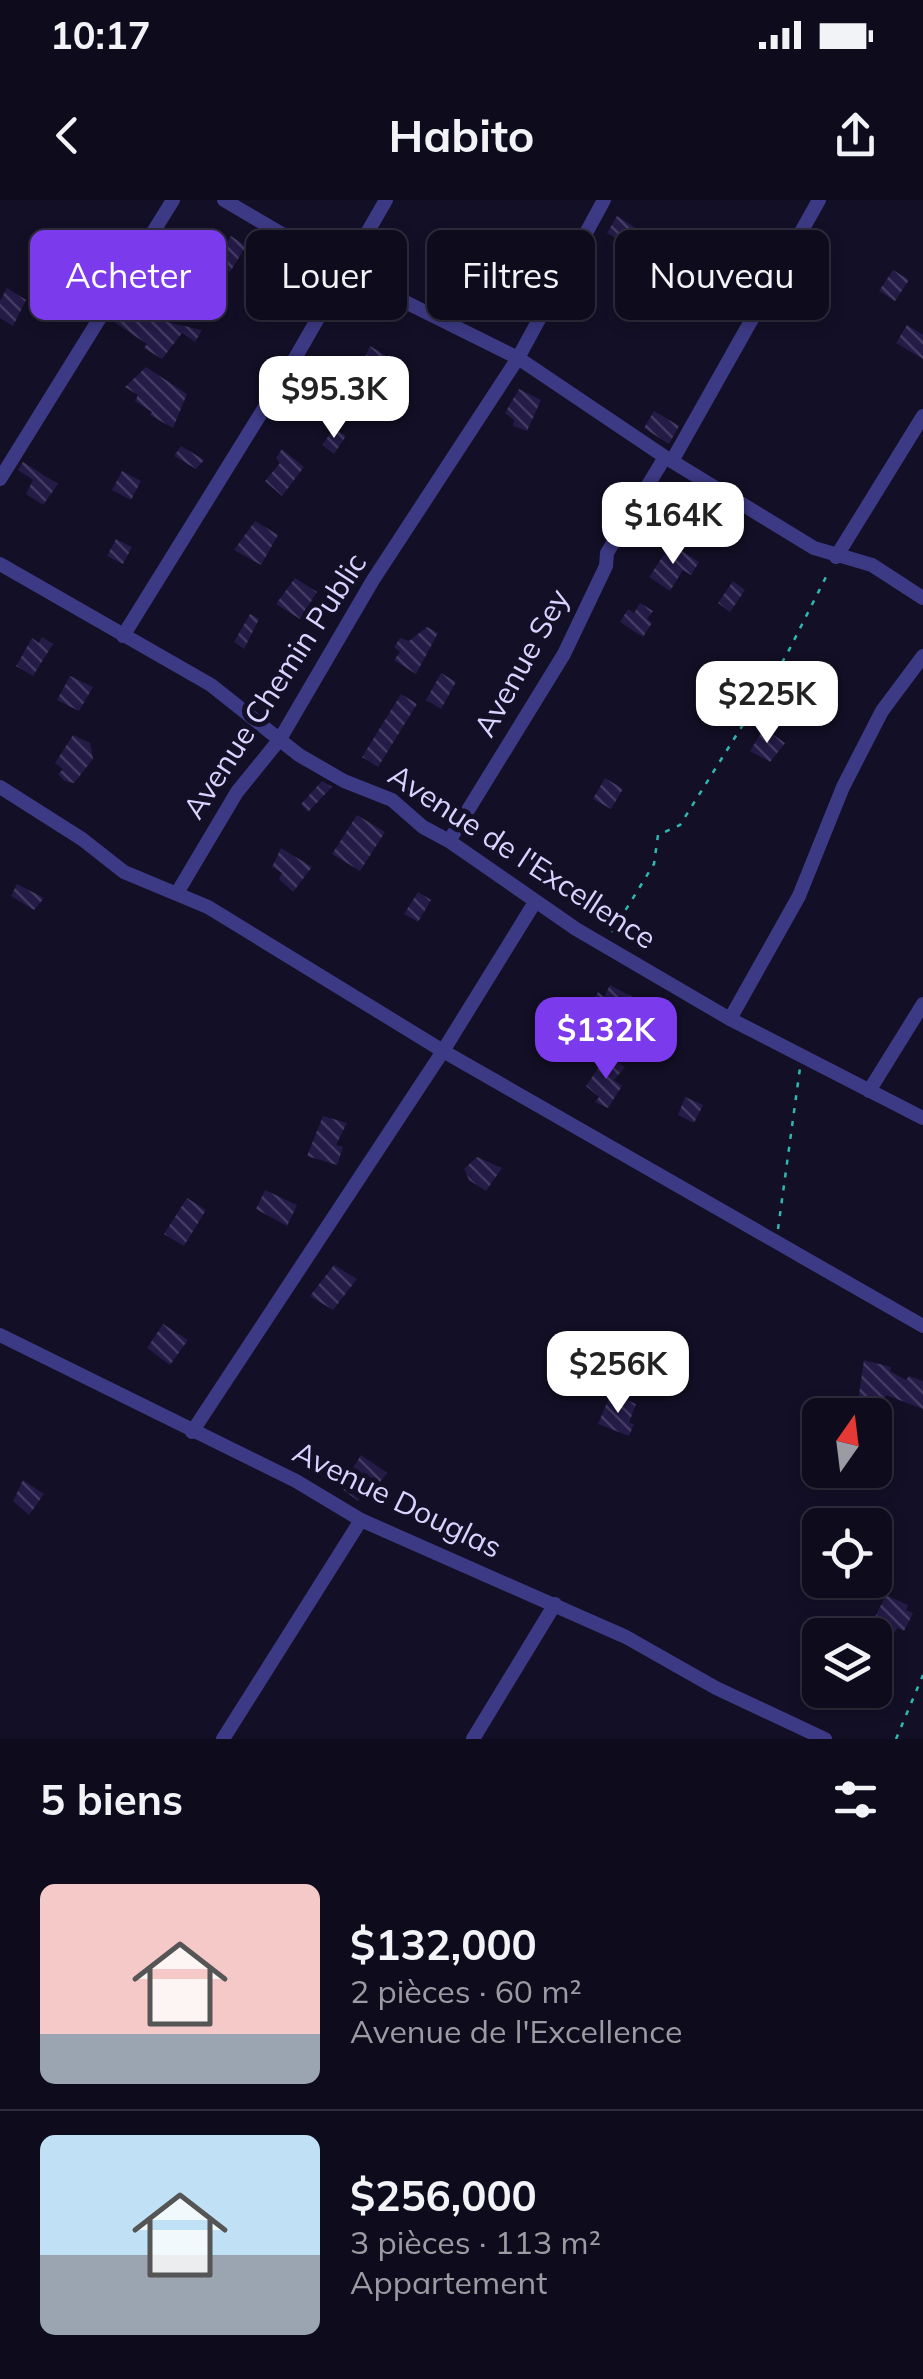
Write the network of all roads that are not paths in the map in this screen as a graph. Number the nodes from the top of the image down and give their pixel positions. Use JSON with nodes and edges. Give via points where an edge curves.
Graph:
{"nodes":[{"id":1,"x":173,"y":200,"type":"edge"},
{"id":2,"x":224,"y":200,"type":"edge"},
{"id":3,"x":386,"y":200,"type":"edge"},
{"id":4,"x":604,"y":200,"type":"edge"},
{"id":5,"x":819,"y":200,"type":"edge"},
{"id":6,"x":275,"y":230,"type":"edge"},
{"id":7,"x":369,"y":230,"type":"edge"},
{"id":8,"x":407,"y":302,"type":"edge"},
{"id":9,"x":317,"y":320,"type":"edge"},
{"id":10,"x":518,"y":358,"type":"junction"},
{"id":11,"x":923,"y":416,"type":"edge"},
{"id":12,"x":668,"y":459,"type":"junction"},
{"id":13,"x":0,"y":479,"type":"edge"},
{"id":14,"x":836,"y":556,"type":"junction"},
{"id":15,"x":0,"y":564,"type":"edge"},
{"id":16,"x":923,"y":598,"type":"edge"},
{"id":17,"x":123,"y":636,"type":"junction"},
{"id":18,"x":923,"y":656,"type":"edge"},
{"id":19,"x":280,"y":739,"type":"junction"},
{"id":20,"x":0,"y":787,"type":"edge"},
{"id":21,"x":450,"y":841,"type":"junction"},
{"id":22,"x":177,"y":892,"type":"junction"},
{"id":23,"x":535,"y":902,"type":"junction"},
{"id":24,"x":923,"y":1004,"type":"edge"},
{"id":25,"x":730,"y":1019,"type":"junction"},
{"id":26,"x":443,"y":1052,"type":"junction"},
{"id":27,"x":869,"y":1091,"type":"junction"},
{"id":28,"x":923,"y":1118,"type":"edge"},
{"id":29,"x":923,"y":1326,"type":"edge"},
{"id":30,"x":0,"y":1336,"type":"edge"},
{"id":31,"x":192,"y":1432,"type":"junction"},
{"id":32,"x":362,"y":1520,"type":"junction"},
{"id":33,"x":555,"y":1604,"type":"junction"},
{"id":34,"x":223,"y":1739,"type":"edge"},
{"id":35,"x":474,"y":1739,"type":"edge"},
{"id":36,"x":825,"y":1739,"type":"edge"}],
"edges":[{"from":1,"to":13,"type":"street"},
{"from":2,"to":6,"type":"street"},
{"from":3,"to":7,"type":"street"},
{"from":4,"to":10,"type":"street","name":"Avenue Chemin Public"},
{"from":5,"to":12,"type":"street","name":"Avenue Sey"},
{"from":8,"to":10,"type":"street"},
{"from":9,"to":17,"type":"street"},
{"from":10,"to":12,"type":"street"},
{"from":10,"to":19,"type":"street","name":"Avenue Chemin Public","via":[[372,580]]},
{"from":11,"to":14,"type":"street"},
{"from":12,"to":14,"type":"street"},
{"from":12,"to":21,"type":"street","name":"Avenue Sey","via":[[607,553],[564,654]]},
{"from":14,"to":16,"type":"street","via":[[872,565]]},
{"from":15,"to":17,"type":"street","name":"Avenue de l'Excellence"},
{"from":17,"to":19,"type":"street","name":"Avenue de l'Excellence","via":[[211,685]]},
{"from":18,"to":25,"type":"street","via":[[882,711],[792,911]]},
{"from":19,"to":21,"type":"street","name":"Avenue de l'Excellence","via":[[344,781],[392,800],[422,828]]},
{"from":19,"to":22,"type":"street","name":"Avenue Chemin Public","via":[[237,792]]},
{"from":20,"to":22,"type":"street","via":[[124,872]]},
{"from":21,"to":23,"type":"street","name":"Avenue de l'Excellence"},
{"from":22,"to":26,"type":"street"},
{"from":23,"to":25,"type":"street","name":"Avenue de l'Excellence"},
{"from":23,"to":26,"type":"street"},
{"from":24,"to":27,"type":"street"},
{"from":25,"to":27,"type":"street","name":"Avenue de l'Excellence"},
{"from":26,"to":29,"type":"street"},
{"from":26,"to":31,"type":"street"},
{"from":27,"to":28,"type":"street","name":"Avenue de l'Excellence"},
{"from":30,"to":31,"type":"street","name":"Avenue Douglas"},
{"from":31,"to":32,"type":"street","name":"Avenue Douglas","via":[[296,1480]]},
{"from":32,"to":33,"type":"street","name":"Avenue Douglas"},
{"from":32,"to":34,"type":"street"},
{"from":33,"to":35,"type":"street"},
{"from":33,"to":36,"type":"street","name":"Avenue Douglas"}]}
